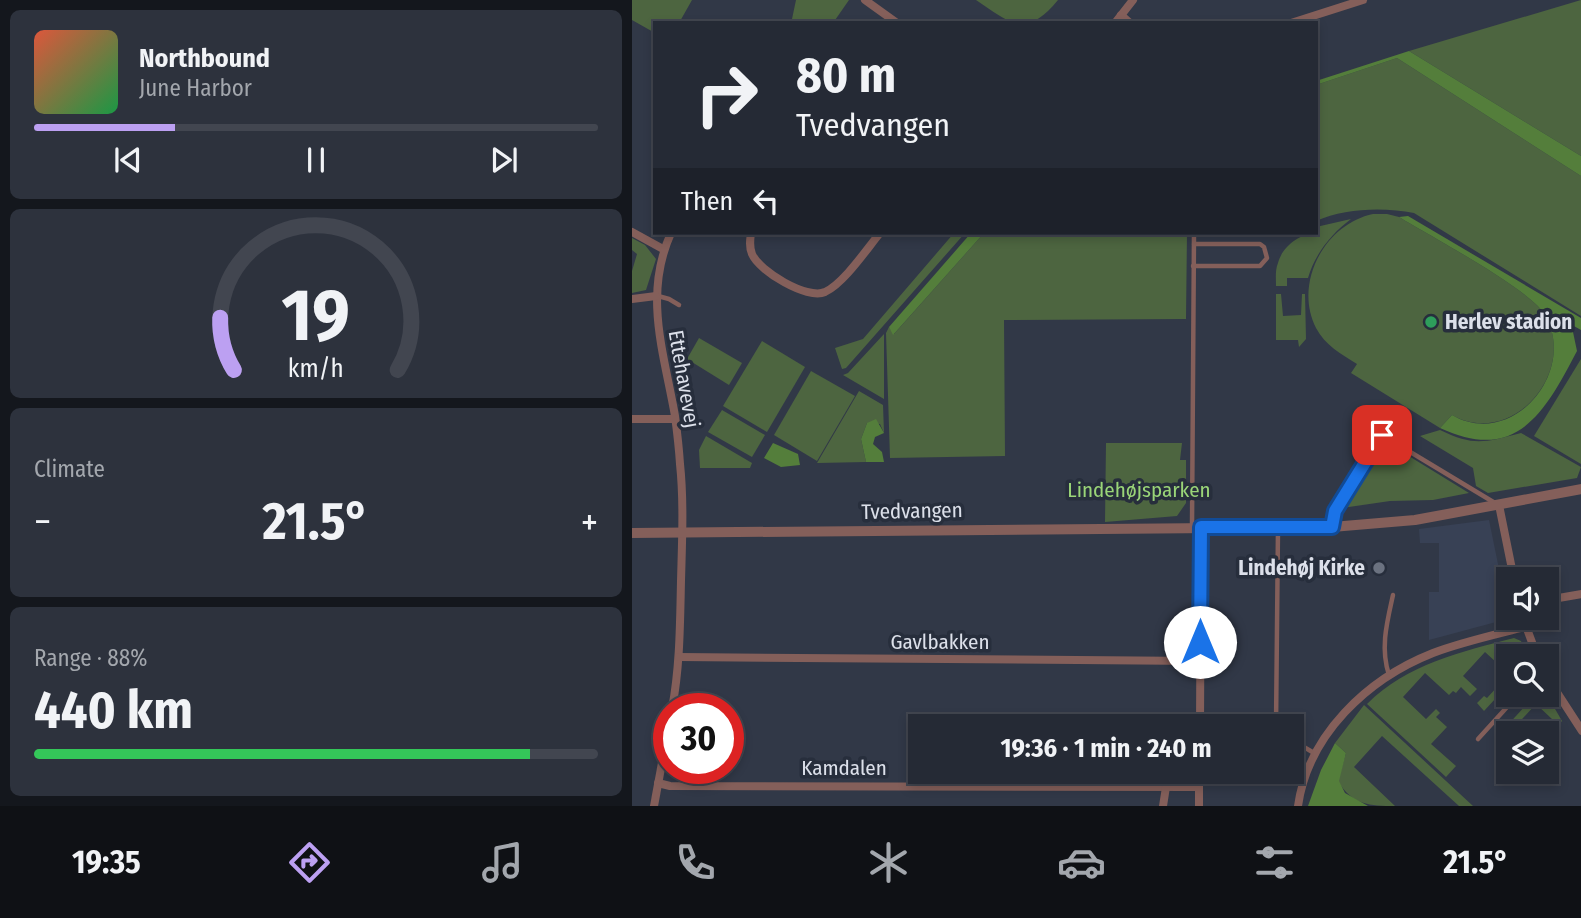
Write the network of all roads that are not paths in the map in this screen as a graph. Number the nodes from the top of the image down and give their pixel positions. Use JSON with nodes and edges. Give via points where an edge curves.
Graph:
{"nodes":[{"id":1,"x":865,"y":0,"type":"edge"},
{"id":2,"x":1133,"y":0,"type":"edge"},
{"id":3,"x":1363,"y":0,"type":"edge"},
{"id":4,"x":1118,"y":19,"type":"edge"},
{"id":5,"x":895,"y":21,"type":"edge"},
{"id":6,"x":1297,"y":21,"type":"edge"},
{"id":7,"x":632,"y":232,"type":"edge"},
{"id":8,"x":670,"y":235,"type":"edge"},
{"id":9,"x":751,"y":235,"type":"edge"},
{"id":10,"x":878,"y":235,"type":"edge"},
{"id":11,"x":1194,"y":235,"type":"edge"},
{"id":12,"x":1194,"y":244,"type":"junction"},
{"id":13,"x":664,"y":249,"type":"junction"},
{"id":14,"x":1193,"y":266,"type":"junction"},
{"id":15,"x":656,"y":296,"type":"junction"},
{"id":16,"x":632,"y":299,"type":"edge"},
{"id":17,"x":679,"y":304,"type":"dead end"},
{"id":18,"x":632,"y":419,"type":"edge"},
{"id":19,"x":675,"y":419,"type":"junction"},
{"id":20,"x":1581,"y":489,"type":"edge"},
{"id":21,"x":1499,"y":505,"type":"junction"},
{"id":22,"x":1196,"y":527,"type":"junction"},
{"id":23,"x":1332,"y":527,"type":"junction"},
{"id":24,"x":1278,"y":528,"type":"junction"},
{"id":25,"x":682,"y":532,"type":"junction"},
{"id":26,"x":632,"y":533,"type":"edge"},
{"id":27,"x":1512,"y":567,"type":"edge"},
{"id":28,"x":1581,"y":594,"type":"edge"},
{"id":29,"x":1393,"y":595,"type":"dead end"},
{"id":30,"x":1559,"y":598,"type":"edge"},
{"id":31,"x":1514,"y":630,"type":"edge"},
{"id":32,"x":679,"y":657,"type":"junction"},
{"id":33,"x":1200,"y":661,"type":"junction"},
{"id":34,"x":1389,"y":675,"type":"junction"},
{"id":35,"x":674,"y":693,"type":"edge"},
{"id":36,"x":1559,"y":696,"type":"edge"},
{"id":37,"x":1507,"y":707,"type":"edge"},
{"id":38,"x":1200,"y":714,"type":"edge"},
{"id":39,"x":1276,"y":714,"type":"edge"},
{"id":40,"x":1581,"y":731,"type":"edge"},
{"id":41,"x":1478,"y":739,"type":"dead end"},
{"id":42,"x":1304,"y":747,"type":"edge"},
{"id":43,"x":1314,"y":753,"type":"junction"},
{"id":44,"x":658,"y":784,"type":"edge"},
{"id":45,"x":662,"y":784,"type":"edge"},
{"id":46,"x":1166,"y":787,"type":"junction"},
{"id":47,"x":1199,"y":787,"type":"joint"},
{"id":48,"x":654,"y":806,"type":"edge"},
{"id":49,"x":1163,"y":806,"type":"edge"},
{"id":50,"x":1199,"y":806,"type":"edge"},
{"id":51,"x":1298,"y":806,"type":"edge"}],
"edges":[{"from":1,"to":5,"type":"street"},
{"from":2,"to":4,"type":"street"},
{"from":3,"to":6,"type":"street"},
{"from":7,"to":13,"type":"street"},
{"from":8,"to":13,"type":"street","name":"Ettehavevej"},
{"from":9,"to":10,"type":"street","via":[[749,243],[759,266],[810,294],[822,294],[835,286]]},
{"from":11,"to":12,"type":"lane"},
{"from":12,"to":14,"type":"lane"},
{"from":12,"to":14,"type":"lane","via":[[1260,244],[1267,258],[1260,266]]},
{"from":13,"to":15,"type":"street","name":"Ettehavevej"},
{"from":14,"to":22,"type":"lane"},
{"from":15,"to":16,"type":"street"},
{"from":15,"to":17,"type":"lane"},
{"from":15,"to":19,"type":"street","name":"Ettehavevej","via":[[657,326]]},
{"from":18,"to":19,"type":"street"},
{"from":19,"to":25,"type":"street","name":"Ettehavevej"},
{"from":20,"to":21,"type":"street","name":"Tvedvangen"},
{"from":21,"to":23,"type":"street","name":"Tvedvangen","via":[[1415,520]]},
{"from":21,"to":23,"type":"lane","via":[[1382,435],[1335,511]]},
{"from":21,"to":27,"type":"street"},
{"from":22,"to":24,"type":"street","name":"Tvedvangen"},
{"from":22,"to":25,"type":"street","name":"Tvedvangen"},
{"from":22,"to":33,"type":"street"},
{"from":23,"to":24,"type":"street","name":"Tvedvangen"},
{"from":24,"to":39,"type":"lane"},
{"from":25,"to":26,"type":"street","name":"Tvedvangen"},
{"from":25,"to":32,"type":"street","name":"Ettehavevej"},
{"from":28,"to":30,"type":"street"},
{"from":29,"to":34,"type":"lane","via":[[1385,640]]},
{"from":31,"to":34,"type":"street","via":[[1454,646]]},
{"from":32,"to":33,"type":"street","name":"Gavlbakken"},
{"from":32,"to":35,"type":"street","name":"Ettehavevej"},
{"from":33,"to":38,"type":"street"},
{"from":34,"to":43,"type":"street","via":[[1359,698]]},
{"from":36,"to":40,"type":"street"},
{"from":37,"to":41,"type":"lane"},
{"from":42,"to":43,"type":"lane"},
{"from":43,"to":51,"type":"street","via":[[1301,782]]},
{"from":44,"to":48,"type":"street"},
{"from":45,"to":46,"type":"street","name":"Kamdalen"},
{"from":46,"to":47,"type":"street","name":"Kamdalen"},
{"from":46,"to":49,"type":"street"},
{"from":47,"to":50,"type":"street"}]}
